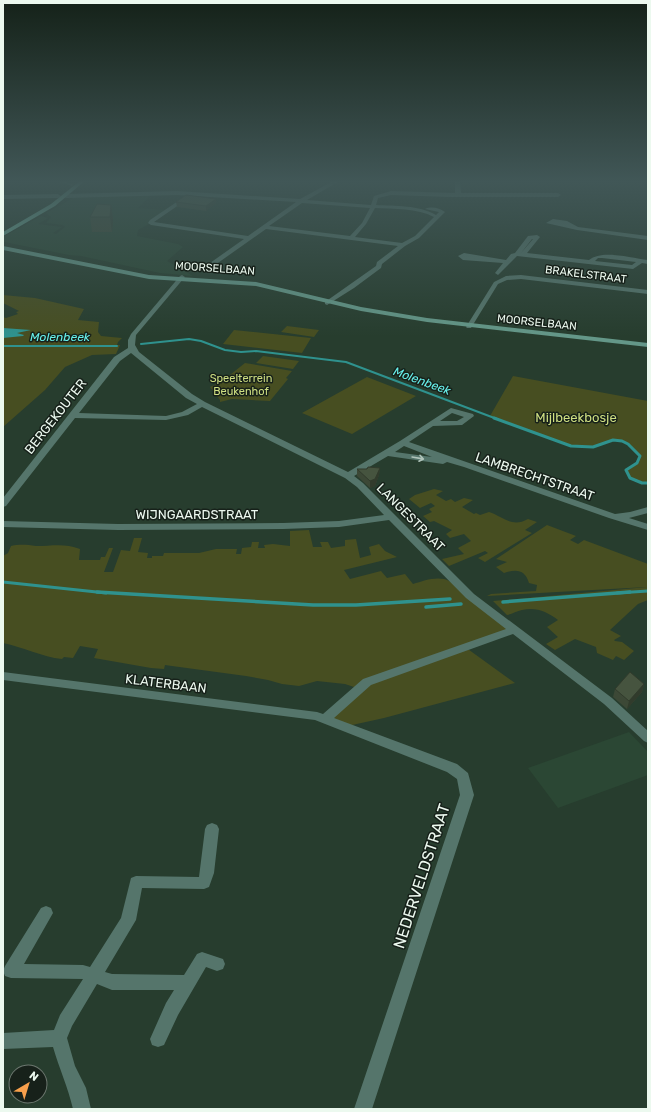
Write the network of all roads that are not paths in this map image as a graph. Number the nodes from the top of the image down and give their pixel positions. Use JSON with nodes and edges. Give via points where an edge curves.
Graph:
{"nodes":[{"id":1,"x":210,"y":232,"type":"edge"},
{"id":2,"x":258,"y":232,"type":"edge"},
{"id":3,"x":313,"y":232,"type":"edge"},
{"id":4,"x":358,"y":232,"type":"edge"},
{"id":5,"x":422,"y":232,"type":"edge"},
{"id":6,"x":605,"y":232,"type":"edge"},
{"id":7,"x":353,"y":236,"type":"junction"},
{"id":8,"x":250,"y":238,"type":"junction"},
{"id":9,"x":648,"y":238,"type":"edge"},
{"id":10,"x":410,"y":241,"type":"junction"},
{"id":11,"x":403,"y":245,"type":"junction"},
{"id":12,"x":3,"y":246,"type":"edge"},
{"id":13,"x":517,"y":254,"type":"junction"},
{"id":14,"x":524,"y":254,"type":"junction"},
{"id":15,"x":641,"y":261,"type":"junction"},
{"id":16,"x":506,"y":262,"type":"junction"},
{"id":17,"x":590,"y":262,"type":"junction"},
{"id":18,"x":648,"y":262,"type":"edge"},
{"id":19,"x":211,"y":264,"type":"dead end"},
{"id":20,"x":633,"y":267,"type":"junction"},
{"id":21,"x":628,"y":273,"type":"dead end"},
{"id":22,"x":498,"y":274,"type":"junction"},
{"id":23,"x":521,"y":277,"type":"junction"},
{"id":24,"x":181,"y":279,"type":"junction"},
{"id":25,"x":496,"y":283,"type":"junction"},
{"id":26,"x":648,"y":292,"type":"edge"},
{"id":27,"x":328,"y":302,"type":"junction"},
{"id":28,"x":469,"y":326,"type":"junction"},
{"id":29,"x":648,"y":345,"type":"edge"},
{"id":30,"x":132,"y":349,"type":"junction"},
{"id":31,"x":202,"y":404,"type":"junction"},
{"id":32,"x":72,"y":415,"type":"junction"},
{"id":33,"x":431,"y":424,"type":"dead end"},
{"id":34,"x":403,"y":443,"type":"junction"},
{"id":35,"x":387,"y":453,"type":"junction"},
{"id":36,"x":450,"y":461,"type":"junction"},
{"id":37,"x":348,"y":476,"type":"junction"},
{"id":38,"x":3,"y":504,"type":"edge"},
{"id":39,"x":648,"y":510,"type":"edge"},
{"id":40,"x":612,"y":516,"type":"junction"},
{"id":41,"x":391,"y":517,"type":"junction"},
{"id":42,"x":3,"y":524,"type":"edge"},
{"id":43,"x":648,"y":526,"type":"edge"},
{"id":44,"x":514,"y":630,"type":"junction"},
{"id":45,"x":3,"y":676,"type":"edge"},
{"id":46,"x":325,"y":719,"type":"junction"},
{"id":47,"x":343,"y":727,"type":"joint"},
{"id":48,"x":648,"y":738,"type":"edge"},
{"id":49,"x":212,"y":829,"type":"dead end"},
{"id":50,"x":46,"y":913,"type":"dead end"},
{"id":51,"x":217,"y":964,"type":"dead end"},
{"id":52,"x":93,"y":975,"type":"junction"},
{"id":53,"x":188,"y":983,"type":"junction"},
{"id":54,"x":59,"y":1038,"type":"junction"},
{"id":55,"x":158,"y":1039,"type":"dead end"},
{"id":56,"x":3,"y":1041,"type":"edge"},
{"id":57,"x":82,"y":1109,"type":"edge"},
{"id":58,"x":363,"y":1109,"type":"edge"}],
"edges":[{"from":1,"to":8,"type":"street"},
{"from":2,"to":8,"type":"street"},
{"from":3,"to":7,"type":"street"},
{"from":4,"to":7,"type":"street"},
{"from":5,"to":10,"type":"street"},
{"from":6,"to":9,"type":"street"},
{"from":7,"to":10,"type":"street"},
{"from":7,"to":11,"type":"street"},
{"from":8,"to":19,"type":"street"},
{"from":10,"to":11,"type":"street"},
{"from":11,"to":27,"type":"street","via":[[358,283]]},
{"from":12,"to":24,"type":"main road","name":"MOORSELBAAN","via":[[149,276]]},
{"from":13,"to":14,"type":"street"},
{"from":13,"to":14,"type":"street","via":[[530,237],[537,238]]},
{"from":13,"to":16,"type":"street"},
{"from":14,"to":17,"type":"street"},
{"from":15,"to":17,"type":"street","via":[[602,256]]},
{"from":15,"to":18,"type":"street"},
{"from":15,"to":20,"type":"street"},
{"from":16,"to":16,"type":"street","via":[[502,260],[461,256],[463,258]]},
{"from":16,"to":22,"type":"street"},
{"from":17,"to":20,"type":"street"},
{"from":20,"to":21,"type":"street"},
{"from":22,"to":23,"type":"street","name":"BRAKELSTRAAT"},
{"from":22,"to":25,"type":"street","via":[[491,279]]},
{"from":23,"to":25,"type":"street","name":"BRAKELSTRAAT","via":[[506,278]]},
{"from":23,"to":26,"type":"street","name":"BRAKELSTRAAT"},
{"from":24,"to":27,"type":"main road","name":"MOORSELBAAN","via":[[253,281]]},
{"from":24,"to":30,"type":"street","via":[[133,335],[130,342]]},
{"from":25,"to":28,"type":"street"},
{"from":27,"to":28,"type":"main road","name":"MOORSELBAAN"},
{"from":28,"to":29,"type":"main road","name":"MOORSELBAAN"},
{"from":30,"to":31,"type":"street","name":"LANGESTRAAT"},
{"from":30,"to":32,"type":"street","name":"BERGEKOUTER","via":[[120,356]]},
{"from":31,"to":32,"type":"street","via":[[192,411],[166,418]]},
{"from":31,"to":37,"type":"street","name":"LANGESTRAAT"},
{"from":32,"to":38,"type":"street","name":"BERGEKOUTER"},
{"from":33,"to":34,"type":"street"},
{"from":34,"to":35,"type":"street"},
{"from":34,"to":36,"type":"street","name":"LAMBRECHTSTRAAT"},
{"from":35,"to":36,"type":"street","name":"LAMBRECHTSTRAAT","one_way":true},
{"from":35,"to":37,"type":"street"},
{"from":36,"to":40,"type":"street","name":"LAMBRECHTSTRAAT"},
{"from":37,"to":41,"type":"street","name":"LANGESTRAAT"},
{"from":39,"to":40,"type":"street","name":"LAMBRECHTSTRAAT","via":[[631,515]]},
{"from":40,"to":43,"type":"street","name":"LAMBRECHTSTRAAT"},
{"from":41,"to":42,"type":"street","name":"WIJNGAARDSTRAAT","via":[[339,524],[283,526],[118,528]]},
{"from":41,"to":44,"type":"street","name":"LANGESTRAAT","via":[[470,596]]},
{"from":44,"to":46,"type":"street","via":[[368,682]]},
{"from":44,"to":48,"type":"street","name":"LANGESTRAAT","via":[[608,700]]},
{"from":45,"to":46,"type":"street","name":"KLATERBAAN"},
{"from":46,"to":47,"type":"street","name":"KLATERBAAN"},
{"from":47,"to":58,"type":"street","name":"NEDERVELDSTRAAT","via":[[452,768],[463,777],[467,795]]},
{"from":49,"to":52,"type":"street","via":[[208,873],[204,883],[136,882],[128,920]]},
{"from":50,"to":52,"type":"street","via":[[11,971],[83,972]]},
{"from":51,"to":53,"type":"street","via":[[202,958]]},
{"from":52,"to":53,"type":"street","via":[[112,982]]},
{"from":52,"to":54,"type":"street"},
{"from":53,"to":55,"type":"street"},
{"from":54,"to":56,"type":"street"},
{"from":54,"to":57,"type":"street","via":[[66,1068],[77,1088]]}]}
